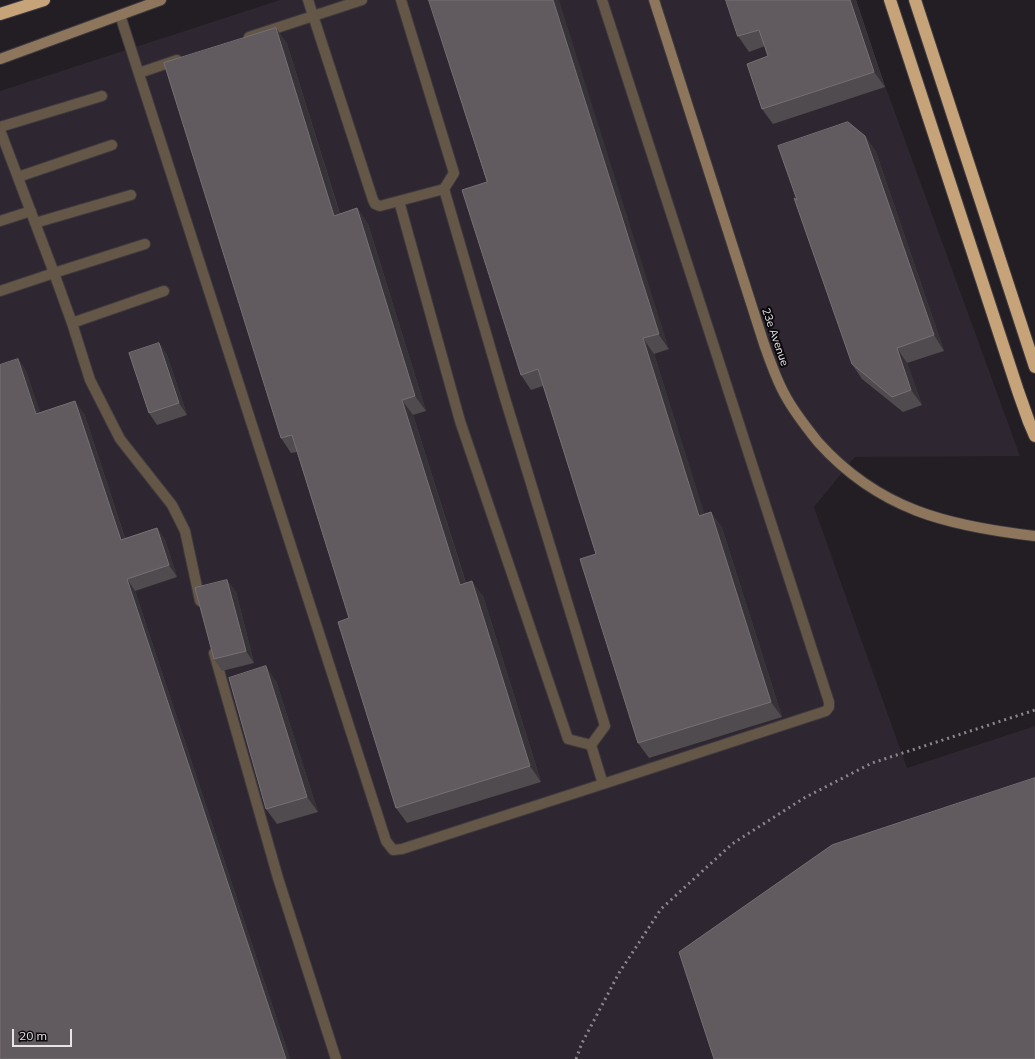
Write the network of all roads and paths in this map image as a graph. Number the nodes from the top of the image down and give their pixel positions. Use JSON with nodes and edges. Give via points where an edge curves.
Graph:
{"nodes":[{"id":1,"x":44,"y":0,"type":"edge"},
{"id":2,"x":161,"y":0,"type":"edge"},
{"id":3,"x":308,"y":0,"type":"edge"},
{"id":4,"x":362,"y":0,"type":"edge"},
{"id":5,"x":401,"y":0,"type":"edge"},
{"id":6,"x":602,"y":0,"type":"edge"},
{"id":7,"x":654,"y":0,"type":"edge"},
{"id":8,"x":890,"y":0,"type":"edge"},
{"id":9,"x":915,"y":0,"type":"edge"},
{"id":10,"x":0,"y":14,"type":"edge"},
{"id":11,"x":120,"y":15,"type":"junction"},
{"id":12,"x":314,"y":16,"type":"junction"},
{"id":13,"x":238,"y":40,"type":"edge"},
{"id":14,"x":185,"y":58,"type":"edge"},
{"id":15,"x":0,"y":59,"type":"edge"},
{"id":16,"x":139,"y":73,"type":"junction"},
{"id":17,"x":102,"y":96,"type":"dead end"},
{"id":18,"x":0,"y":127,"type":"edge"},
{"id":19,"x":0,"y":130,"type":"edge"},
{"id":20,"x":112,"y":145,"type":"dead end"},
{"id":21,"x":4,"y":152,"type":"edge"},
{"id":22,"x":18,"y":177,"type":"junction"},
{"id":23,"x":444,"y":189,"type":"junction"},
{"id":24,"x":131,"y":195,"type":"dead end"},
{"id":25,"x":399,"y":201,"type":"junction"},
{"id":26,"x":31,"y":211,"type":"junction"},
{"id":27,"x":0,"y":221,"type":"edge"},
{"id":28,"x":35,"y":223,"type":"junction"},
{"id":29,"x":144,"y":244,"type":"dead end"},
{"id":30,"x":54,"y":273,"type":"junction"},
{"id":31,"x":0,"y":291,"type":"edge"},
{"id":32,"x":164,"y":292,"type":"dead end"},
{"id":33,"x":72,"y":323,"type":"junction"},
{"id":34,"x":1035,"y":367,"type":"edge"},
{"id":35,"x":1035,"y":436,"type":"edge"},
{"id":36,"x":1035,"y":536,"type":"edge"},
{"id":37,"x":202,"y":610,"type":"edge"},
{"id":38,"x":211,"y":641,"type":"edge"},
{"id":39,"x":591,"y":744,"type":"junction"},
{"id":40,"x":603,"y":784,"type":"junction"},
{"id":41,"x":336,"y":1059,"type":"edge"}],
"edges":[{"from":1,"to":10,"type":"highway"},
{"from":2,"to":11,"type":"street"},
{"from":3,"to":12,"type":"lane"},
{"from":4,"to":12,"type":"lane"},
{"from":5,"to":23,"type":"lane","via":[[454,173]]},
{"from":6,"to":40,"type":"lane","via":[[829,702],[826,711]]},
{"from":7,"to":36,"type":"street","name":"23e Avenue","via":[[764,344],[777,379],[795,411],[814,437],[842,466],[890,499],[922,513],[955,523]]},
{"from":8,"to":35,"type":"highway"},
{"from":9,"to":34,"type":"highway"},
{"from":11,"to":15,"type":"street"},
{"from":11,"to":16,"type":"lane"},
{"from":12,"to":13,"type":"lane"},
{"from":12,"to":25,"type":"lane","via":[[373,200],[380,206]]},
{"from":14,"to":16,"type":"lane"},
{"from":16,"to":40,"type":"lane","via":[[386,841],[393,850],[402,849]]},
{"from":17,"to":18,"type":"lane"},
{"from":19,"to":21,"type":"lane"},
{"from":20,"to":22,"type":"lane"},
{"from":21,"to":22,"type":"lane"},
{"from":22,"to":26,"type":"lane"},
{"from":23,"to":25,"type":"lane"},
{"from":23,"to":39,"type":"lane","via":[[605,726]]},
{"from":24,"to":28,"type":"lane"},
{"from":25,"to":39,"type":"lane","via":[[460,421],[568,739]]},
{"from":26,"to":27,"type":"lane"},
{"from":26,"to":28,"type":"lane"},
{"from":28,"to":30,"type":"lane"},
{"from":29,"to":30,"type":"lane"},
{"from":30,"to":31,"type":"lane"},
{"from":30,"to":33,"type":"lane"},
{"from":32,"to":33,"type":"lane"},
{"from":33,"to":37,"type":"lane","via":[[90,380],[120,438],[172,505],[184,531]]},
{"from":38,"to":41,"type":"lane","via":[[278,878]]},
{"from":39,"to":40,"type":"lane"}]}
